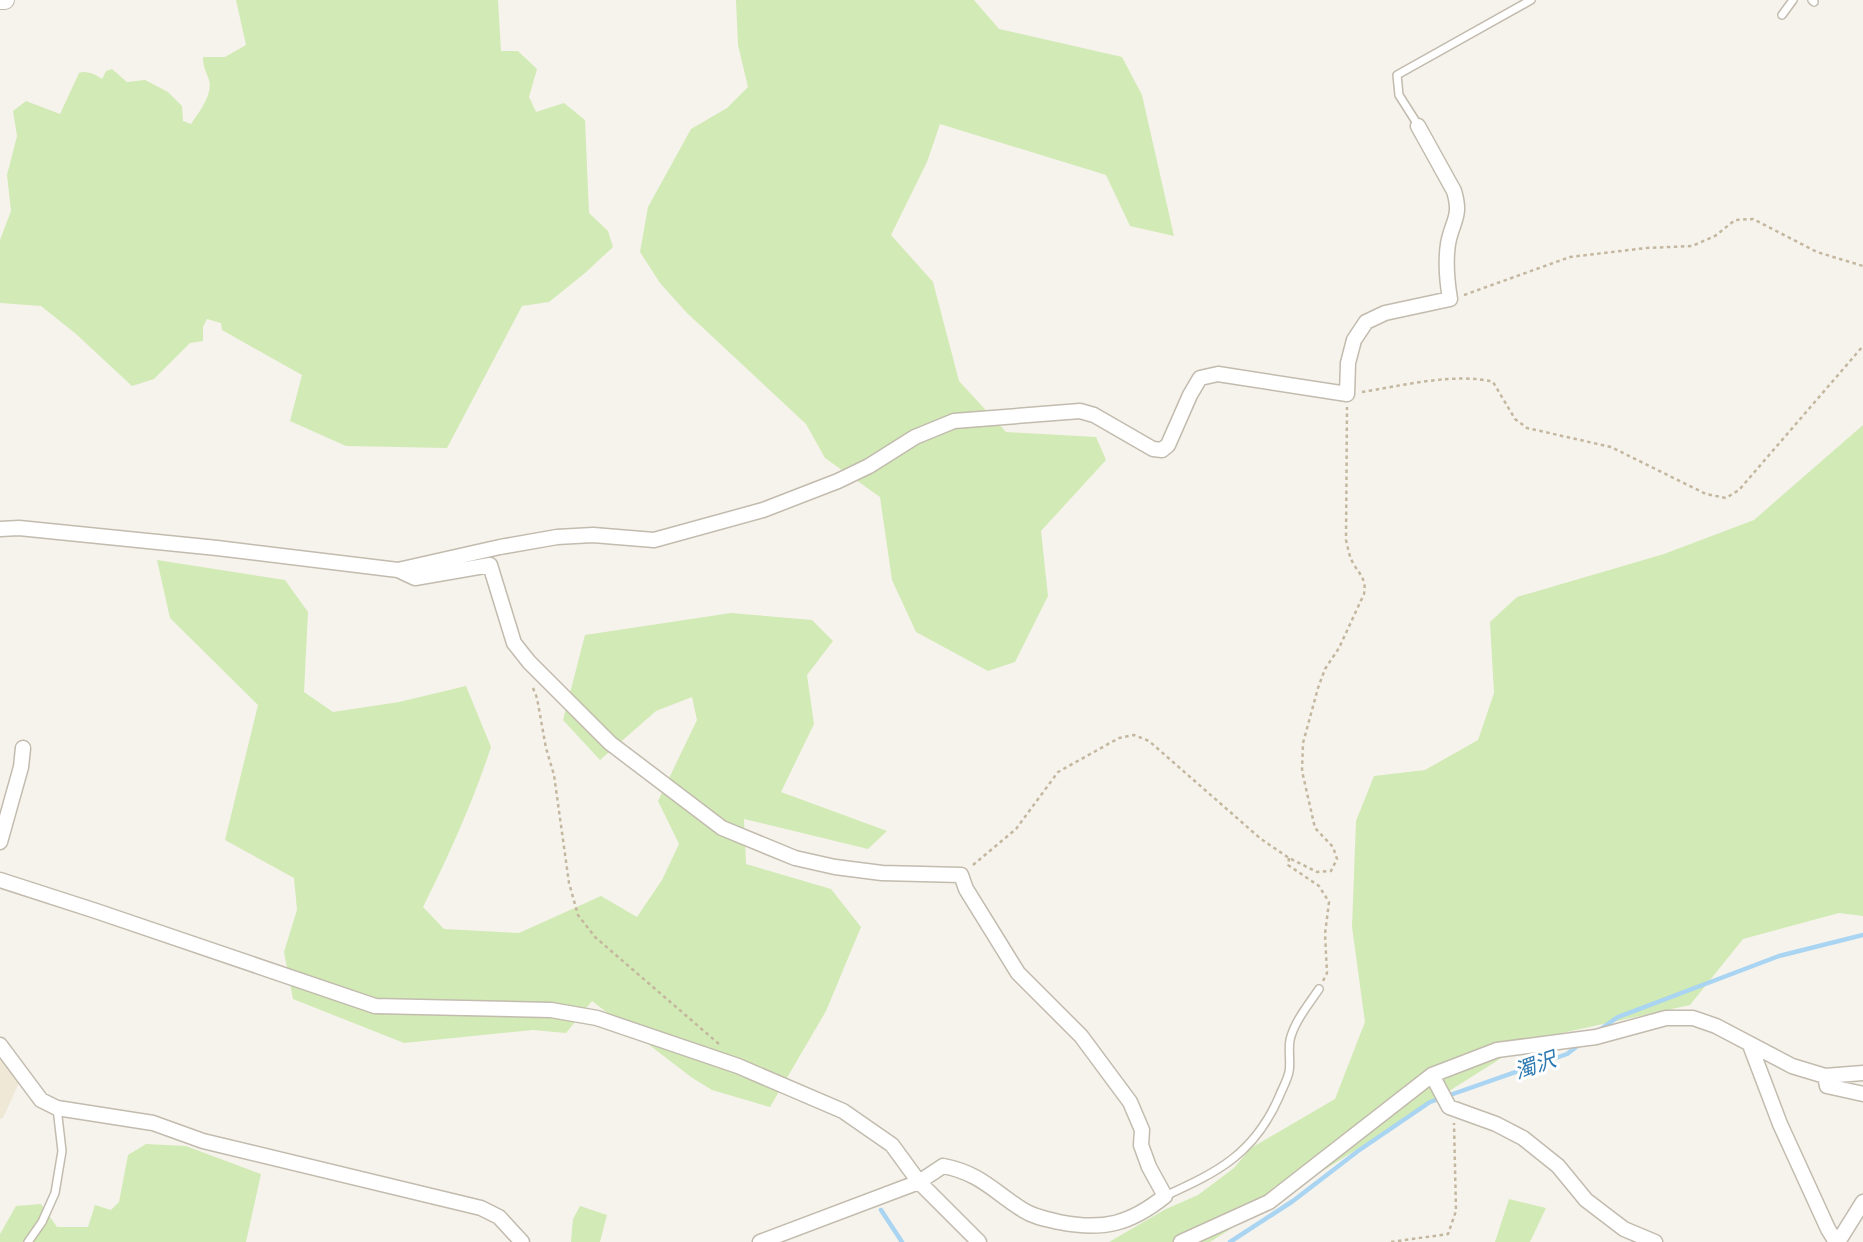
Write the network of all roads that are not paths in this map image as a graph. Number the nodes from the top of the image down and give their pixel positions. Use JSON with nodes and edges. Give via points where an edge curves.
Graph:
{"nodes":[{"id":1,"x":1531,"y":0,"type":"edge"},
{"id":2,"x":1793,"y":0,"type":"edge"},
{"id":3,"x":1782,"y":15,"type":"dead end"},
{"id":4,"x":1418,"y":126,"type":"joint"},
{"id":5,"x":0,"y":529,"type":"edge"},
{"id":6,"x":398,"y":570,"type":"junction"},
{"id":7,"x":23,"y":748,"type":"dead end"},
{"id":8,"x":0,"y":842,"type":"edge"},
{"id":9,"x":0,"y":880,"type":"edge"},
{"id":10,"x":1320,"y":989,"type":"road end"},
{"id":11,"x":0,"y":1045,"type":"edge"},
{"id":12,"x":1750,"y":1045,"type":"junction"},
{"id":13,"x":1863,"y":1073,"type":"edge"},
{"id":14,"x":1432,"y":1075,"type":"junction"},
{"id":15,"x":1825,"y":1076,"type":"junction"},
{"id":16,"x":1863,"y":1094,"type":"edge"},
{"id":17,"x":57,"y":1108,"type":"junction"},
{"id":18,"x":919,"y":1182,"type":"junction"},
{"id":19,"x":1165,"y":1196,"type":"junction"},
{"id":20,"x":1863,"y":1202,"type":"edge"},
{"id":21,"x":28,"y":1242,"type":"edge"},
{"id":22,"x":522,"y":1242,"type":"edge"},
{"id":23,"x":760,"y":1242,"type":"edge"},
{"id":24,"x":979,"y":1242,"type":"edge"},
{"id":25,"x":1181,"y":1242,"type":"edge"},
{"id":26,"x":1655,"y":1242,"type":"edge"},
{"id":27,"x":1837,"y":1242,"type":"edge"}],
"edges":[{"from":1,"to":4,"type":"lane","via":[[1397,75],[1399,95]]},
{"from":2,"to":3,"type":"lane"},
{"from":4,"to":6,"type":"street","via":[[1457,201],[1445,265],[1450,299],[1385,313],[1366,322],[1354,340],[1347,394],[1218,374],[1200,378],[1162,450],[1080,411],[954,421],[915,437],[838,481],[763,510],[654,540],[557,537]]},
{"from":5,"to":6,"type":"street"},
{"from":6,"to":19,"type":"street","via":[[415,578],[490,565],[514,643],[529,662],[610,743],[722,828],[795,859],[835,867],[961,875],[1018,972],[1081,1036],[1130,1102],[1142,1130],[1141,1145],[1149,1167]]},
{"from":7,"to":8,"type":"street"},
{"from":9,"to":18,"type":"street","via":[[375,1006],[551,1010],[597,1018],[738,1066],[843,1111],[892,1145]]},
{"from":10,"to":19,"type":"lane","via":[[1290,1039],[1289,1073],[1273,1111],[1254,1138],[1211,1175]]},
{"from":11,"to":17,"type":"street","via":[[41,1100]]},
{"from":12,"to":14,"type":"street","via":[[1693,1018],[1666,1018],[1595,1037],[1497,1050]]},
{"from":12,"to":15,"type":"street"},
{"from":12,"to":27,"type":"street","via":[[1780,1124]]},
{"from":13,"to":15,"type":"street"},
{"from":14,"to":25,"type":"street","via":[[1269,1202]]},
{"from":14,"to":26,"type":"street","via":[[1451,1108],[1523,1138],[1559,1166],[1586,1200],[1624,1229]]},
{"from":15,"to":16,"type":"street","via":[[1827,1086]]},
{"from":17,"to":21,"type":"lane","via":[[62,1151],[55,1193]]},
{"from":17,"to":22,"type":"street","via":[[153,1123],[203,1141],[481,1208],[499,1217]]},
{"from":18,"to":19,"type":"street","via":[[943,1166],[960,1169],[1024,1210],[1083,1227],[1107,1226],[1146,1212]]},
{"from":18,"to":23,"type":"street"},
{"from":18,"to":24,"type":"street"},
{"from":20,"to":27,"type":"street"}]}
